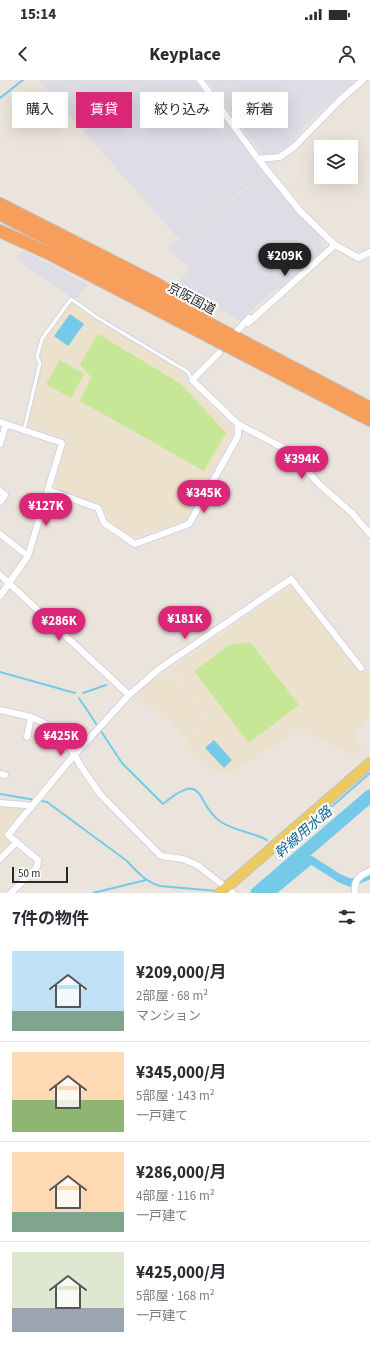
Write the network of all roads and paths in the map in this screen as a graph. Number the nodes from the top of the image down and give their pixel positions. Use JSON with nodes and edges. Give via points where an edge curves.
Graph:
{"nodes":[{"id":1,"x":200,"y":80,"type":"edge"},
{"id":2,"x":363,"y":80,"type":"edge"},
{"id":3,"x":258,"y":159,"type":"junction"},
{"id":4,"x":0,"y":204,"type":"edge"},
{"id":5,"x":0,"y":214,"type":"edge"},
{"id":6,"x":0,"y":232,"type":"edge"},
{"id":7,"x":335,"y":245,"type":"junction"},
{"id":8,"x":370,"y":252,"type":"edge"},
{"id":9,"x":281,"y":292,"type":"junction"},
{"id":10,"x":248,"y":323,"type":"dead end"},
{"id":11,"x":237,"y":331,"type":"junction"},
{"id":12,"x":221,"y":348,"type":"junction"},
{"id":13,"x":267,"y":354,"type":"junction"},
{"id":14,"x":191,"y":378,"type":"junction"},
{"id":15,"x":370,"y":408,"type":"edge"},
{"id":16,"x":370,"y":420,"type":"edge"},
{"id":17,"x":3,"y":423,"type":"edge"},
{"id":18,"x":238,"y":424,"type":"junction"},
{"id":19,"x":24,"y":430,"type":"junction"},
{"id":20,"x":0,"y":444,"type":"edge"},
{"id":21,"x":48,"y":490,"type":"junction"},
{"id":22,"x":0,"y":491,"type":"edge"},
{"id":23,"x":0,"y":502,"type":"edge"},
{"id":24,"x":0,"y":534,"type":"edge"},
{"id":25,"x":370,"y":534,"type":"edge"},
{"id":26,"x":28,"y":556,"type":"junction"},
{"id":27,"x":0,"y":575,"type":"edge"},
{"id":28,"x":10,"y":583,"type":"junction"},
{"id":29,"x":0,"y":596,"type":"edge"},
{"id":30,"x":361,"y":668,"type":"dead end"},
{"id":31,"x":129,"y":695,"type":"junction"},
{"id":32,"x":0,"y":710,"type":"edge"},
{"id":33,"x":31,"y":717,"type":"junction"},
{"id":34,"x":27,"y":737,"type":"dead end"},
{"id":35,"x":75,"y":754,"type":"junction"},
{"id":36,"x":370,"y":763,"type":"edge"},
{"id":37,"x":0,"y":803,"type":"edge"},
{"id":38,"x":31,"y":807,"type":"junction"},
{"id":39,"x":17,"y":842,"type":"junction"},
{"id":40,"x":0,"y":859,"type":"edge"},
{"id":41,"x":370,"y":871,"type":"edge"},
{"id":42,"x":226,"y":891,"type":"edge"},
{"id":43,"x":11,"y":893,"type":"edge"},
{"id":44,"x":355,"y":893,"type":"edge"}],
"edges":[{"from":1,"to":3,"type":"street"},
{"from":2,"to":3,"type":"street","via":[[294,147],[280,157]]},
{"from":3,"to":7,"type":"street","via":[[300,211]]},
{"from":4,"to":11,"type":"highway","via":[[155,283]]},
{"from":5,"to":13,"type":"highway","name":"京阪国道"},
{"from":6,"to":12,"type":"highway","name":"京阪国道","via":[[50,254]]},
{"from":7,"to":8,"type":"street","via":[[359,258]]},
{"from":7,"to":9,"type":"street"},
{"from":9,"to":10,"type":"street"},
{"from":9,"to":11,"type":"street","via":[[274,294]]},
{"from":11,"to":13,"type":"highway"},
{"from":12,"to":14,"type":"street"},
{"from":12,"to":14,"type":"street"},
{"from":12,"to":16,"type":"highway","name":"京阪国道"},
{"from":13,"to":15,"type":"highway","name":"京阪国道"},
{"from":14,"to":18,"type":"street"},
{"from":14,"to":19,"type":"lane","via":[[188,372],[71,299],[42,339],[37,357],[40,363]]},
{"from":17,"to":19,"type":"street"},
{"from":17,"to":20,"type":"street"},
{"from":18,"to":21,"type":"street","via":[[238,436],[189,524],[135,544],[104,523],[98,508]]},
{"from":18,"to":25,"type":"street","via":[[289,451],[315,481]]},
{"from":19,"to":21,"type":"street","via":[[62,443]]},
{"from":21,"to":26,"type":"street"},
{"from":22,"to":23,"type":"street","via":[[6,495]]},
{"from":24,"to":26,"type":"street"},
{"from":26,"to":28,"type":"street"},
{"from":27,"to":28,"type":"street"},
{"from":28,"to":29,"type":"street"},
{"from":28,"to":31,"type":"street"},
{"from":30,"to":31,"type":"street","via":[[291,579],[159,669]]},
{"from":31,"to":35,"type":"street"},
{"from":32,"to":33,"type":"street"},
{"from":33,"to":34,"type":"street"},
{"from":33,"to":35,"type":"street","via":[[58,733]]},
{"from":35,"to":38,"type":"street"},
{"from":35,"to":42,"type":"street","via":[[100,794],[161,856],[183,859],[197,865]]},
{"from":36,"to":42,"type":"main road"},
{"from":37,"to":38,"type":"street"},
{"from":38,"to":39,"type":"street","via":[[8,834]]},
{"from":39,"to":40,"type":"street"},
{"from":39,"to":43,"type":"street","via":[[38,860],[37,867]]},
{"from":41,"to":44,"type":"street","via":[[361,874],[355,881]]}]}
